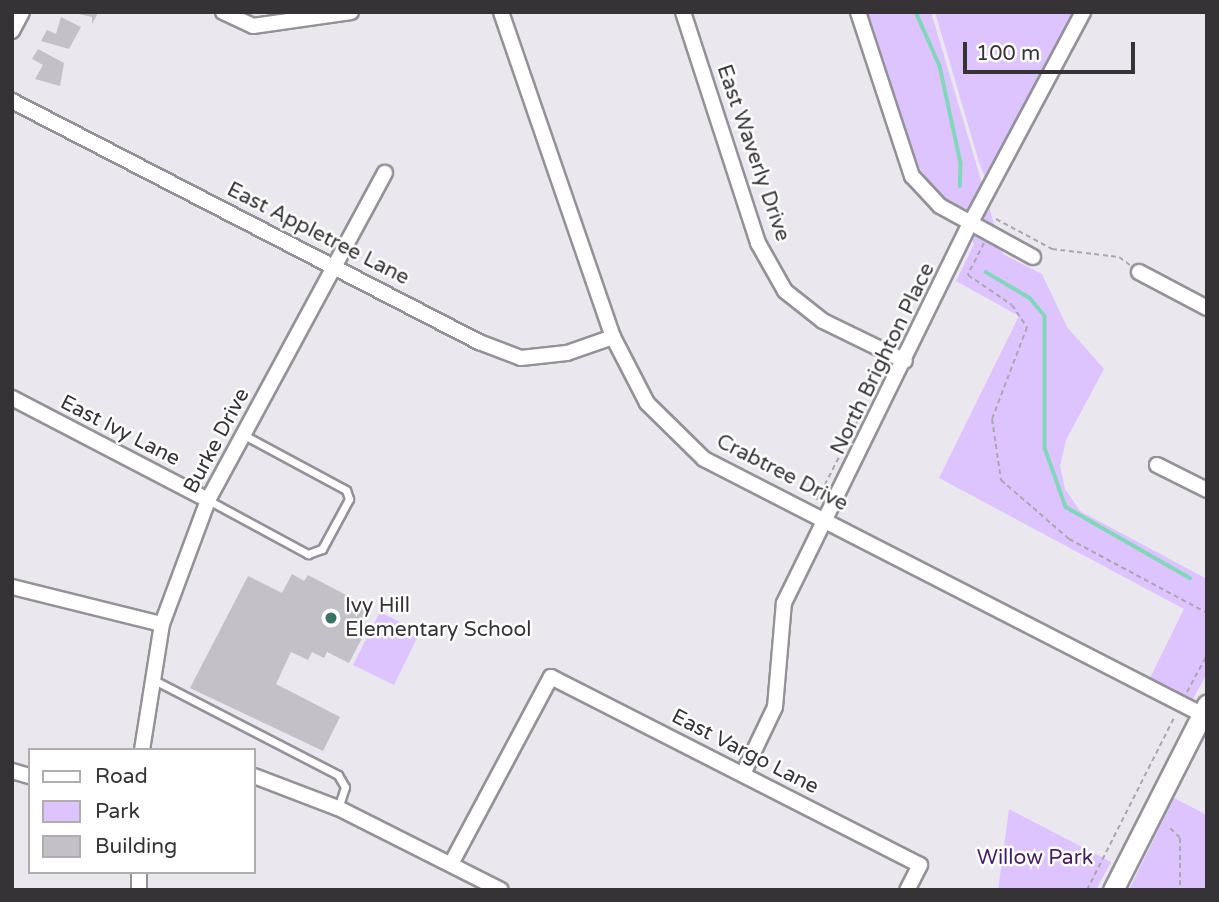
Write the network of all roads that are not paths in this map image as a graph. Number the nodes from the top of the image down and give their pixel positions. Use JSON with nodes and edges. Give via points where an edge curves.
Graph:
{"nodes":[{"id":1,"x":22,"y":12,"type":"edge"},
{"id":2,"x":223,"y":12,"type":"edge"},
{"id":3,"x":351,"y":12,"type":"edge"},
{"id":4,"x":501,"y":12,"type":"edge"},
{"id":5,"x":683,"y":12,"type":"edge"},
{"id":6,"x":858,"y":12,"type":"edge"},
{"id":7,"x":1083,"y":12,"type":"edge"},
{"id":8,"x":13,"y":27,"type":"edge"},
{"id":9,"x":12,"y":101,"type":"edge"},
{"id":10,"x":385,"y":173,"type":"dead end"},
{"id":11,"x":975,"y":216,"type":"junction"},
{"id":12,"x":1033,"y":257,"type":"dead end"},
{"id":13,"x":335,"y":266,"type":"junction"},
{"id":14,"x":1139,"y":272,"type":"road end"},
{"id":15,"x":1207,"y":309,"type":"edge"},
{"id":16,"x":613,"y":337,"type":"junction"},
{"id":17,"x":905,"y":361,"type":"junction"},
{"id":18,"x":12,"y":398,"type":"edge"},
{"id":19,"x":244,"y":435,"type":"junction"},
{"id":20,"x":1157,"y":465,"type":"dead end"},
{"id":21,"x":1207,"y":490,"type":"edge"},
{"id":22,"x":208,"y":500,"type":"junction"},
{"id":23,"x":828,"y":520,"type":"junction"},
{"id":24,"x":12,"y":587,"type":"edge"},
{"id":25,"x":162,"y":624,"type":"junction"},
{"id":26,"x":153,"y":680,"type":"junction"},
{"id":27,"x":1205,"y":713,"type":"edge"},
{"id":28,"x":142,"y":748,"type":"edge"},
{"id":29,"x":743,"y":774,"type":"junction"},
{"id":30,"x":256,"y":777,"type":"edge"},
{"id":31,"x":338,"y":808,"type":"junction"},
{"id":32,"x":451,"y":864,"type":"junction"},
{"id":33,"x":501,"y":890,"type":"edge"},
{"id":34,"x":907,"y":890,"type":"edge"},
{"id":35,"x":1113,"y":890,"type":"edge"}],
"edges":[{"from":1,"to":8,"type":"street"},
{"from":2,"to":3,"type":"street","via":[[253,26]]},
{"from":4,"to":16,"type":"street","name":"Crabtree Drive"},
{"from":5,"to":17,"type":"street","name":"East Waverly Drive","via":[[758,243],[785,291],[823,321]]},
{"from":6,"to":11,"type":"street","via":[[912,176],[940,206]]},
{"from":7,"to":11,"type":"street","name":"North Brighton Place"},
{"from":9,"to":13,"type":"street","name":"East Appletree Lane"},
{"from":10,"to":13,"type":"street","name":"Burke Drive"},
{"from":11,"to":12,"type":"street","via":[[988,234]]},
{"from":11,"to":17,"type":"street","name":"North Brighton Place"},
{"from":13,"to":16,"type":"street","name":"East Appletree Lane","via":[[521,358],[567,353]]},
{"from":13,"to":19,"type":"street","name":"Burke Drive"},
{"from":14,"to":15,"type":"street"},
{"from":16,"to":23,"type":"street","name":"Crabtree Drive","via":[[647,403],[704,459]]},
{"from":17,"to":23,"type":"street","name":"North Brighton Place"},
{"from":18,"to":22,"type":"street","name":"East Ivy Lane"},
{"from":19,"to":22,"type":"street","name":"Burke Drive"},
{"from":19,"to":22,"type":"lane","via":[[336,482],[349,499],[317,554]]},
{"from":20,"to":21,"type":"street"},
{"from":22,"to":25,"type":"street","name":"Burke Drive"},
{"from":23,"to":27,"type":"street","name":"Crabtree Drive"},
{"from":23,"to":29,"type":"street","name":"North Brighton Place","via":[[784,603],[775,707]]},
{"from":24,"to":25,"type":"street"},
{"from":25,"to":26,"type":"street","name":"Burke Drive"},
{"from":26,"to":28,"type":"street","name":"Burke Drive"},
{"from":26,"to":31,"type":"lane","via":[[338,775],[345,787]]},
{"from":27,"to":35,"type":"main road"},
{"from":29,"to":32,"type":"street","name":"East Vargo Lane","via":[[551,677]]},
{"from":29,"to":34,"type":"street","name":"East Vargo Lane","via":[[920,865]]},
{"from":30,"to":31,"type":"street"},
{"from":31,"to":32,"type":"street"},
{"from":32,"to":33,"type":"street"}]}
